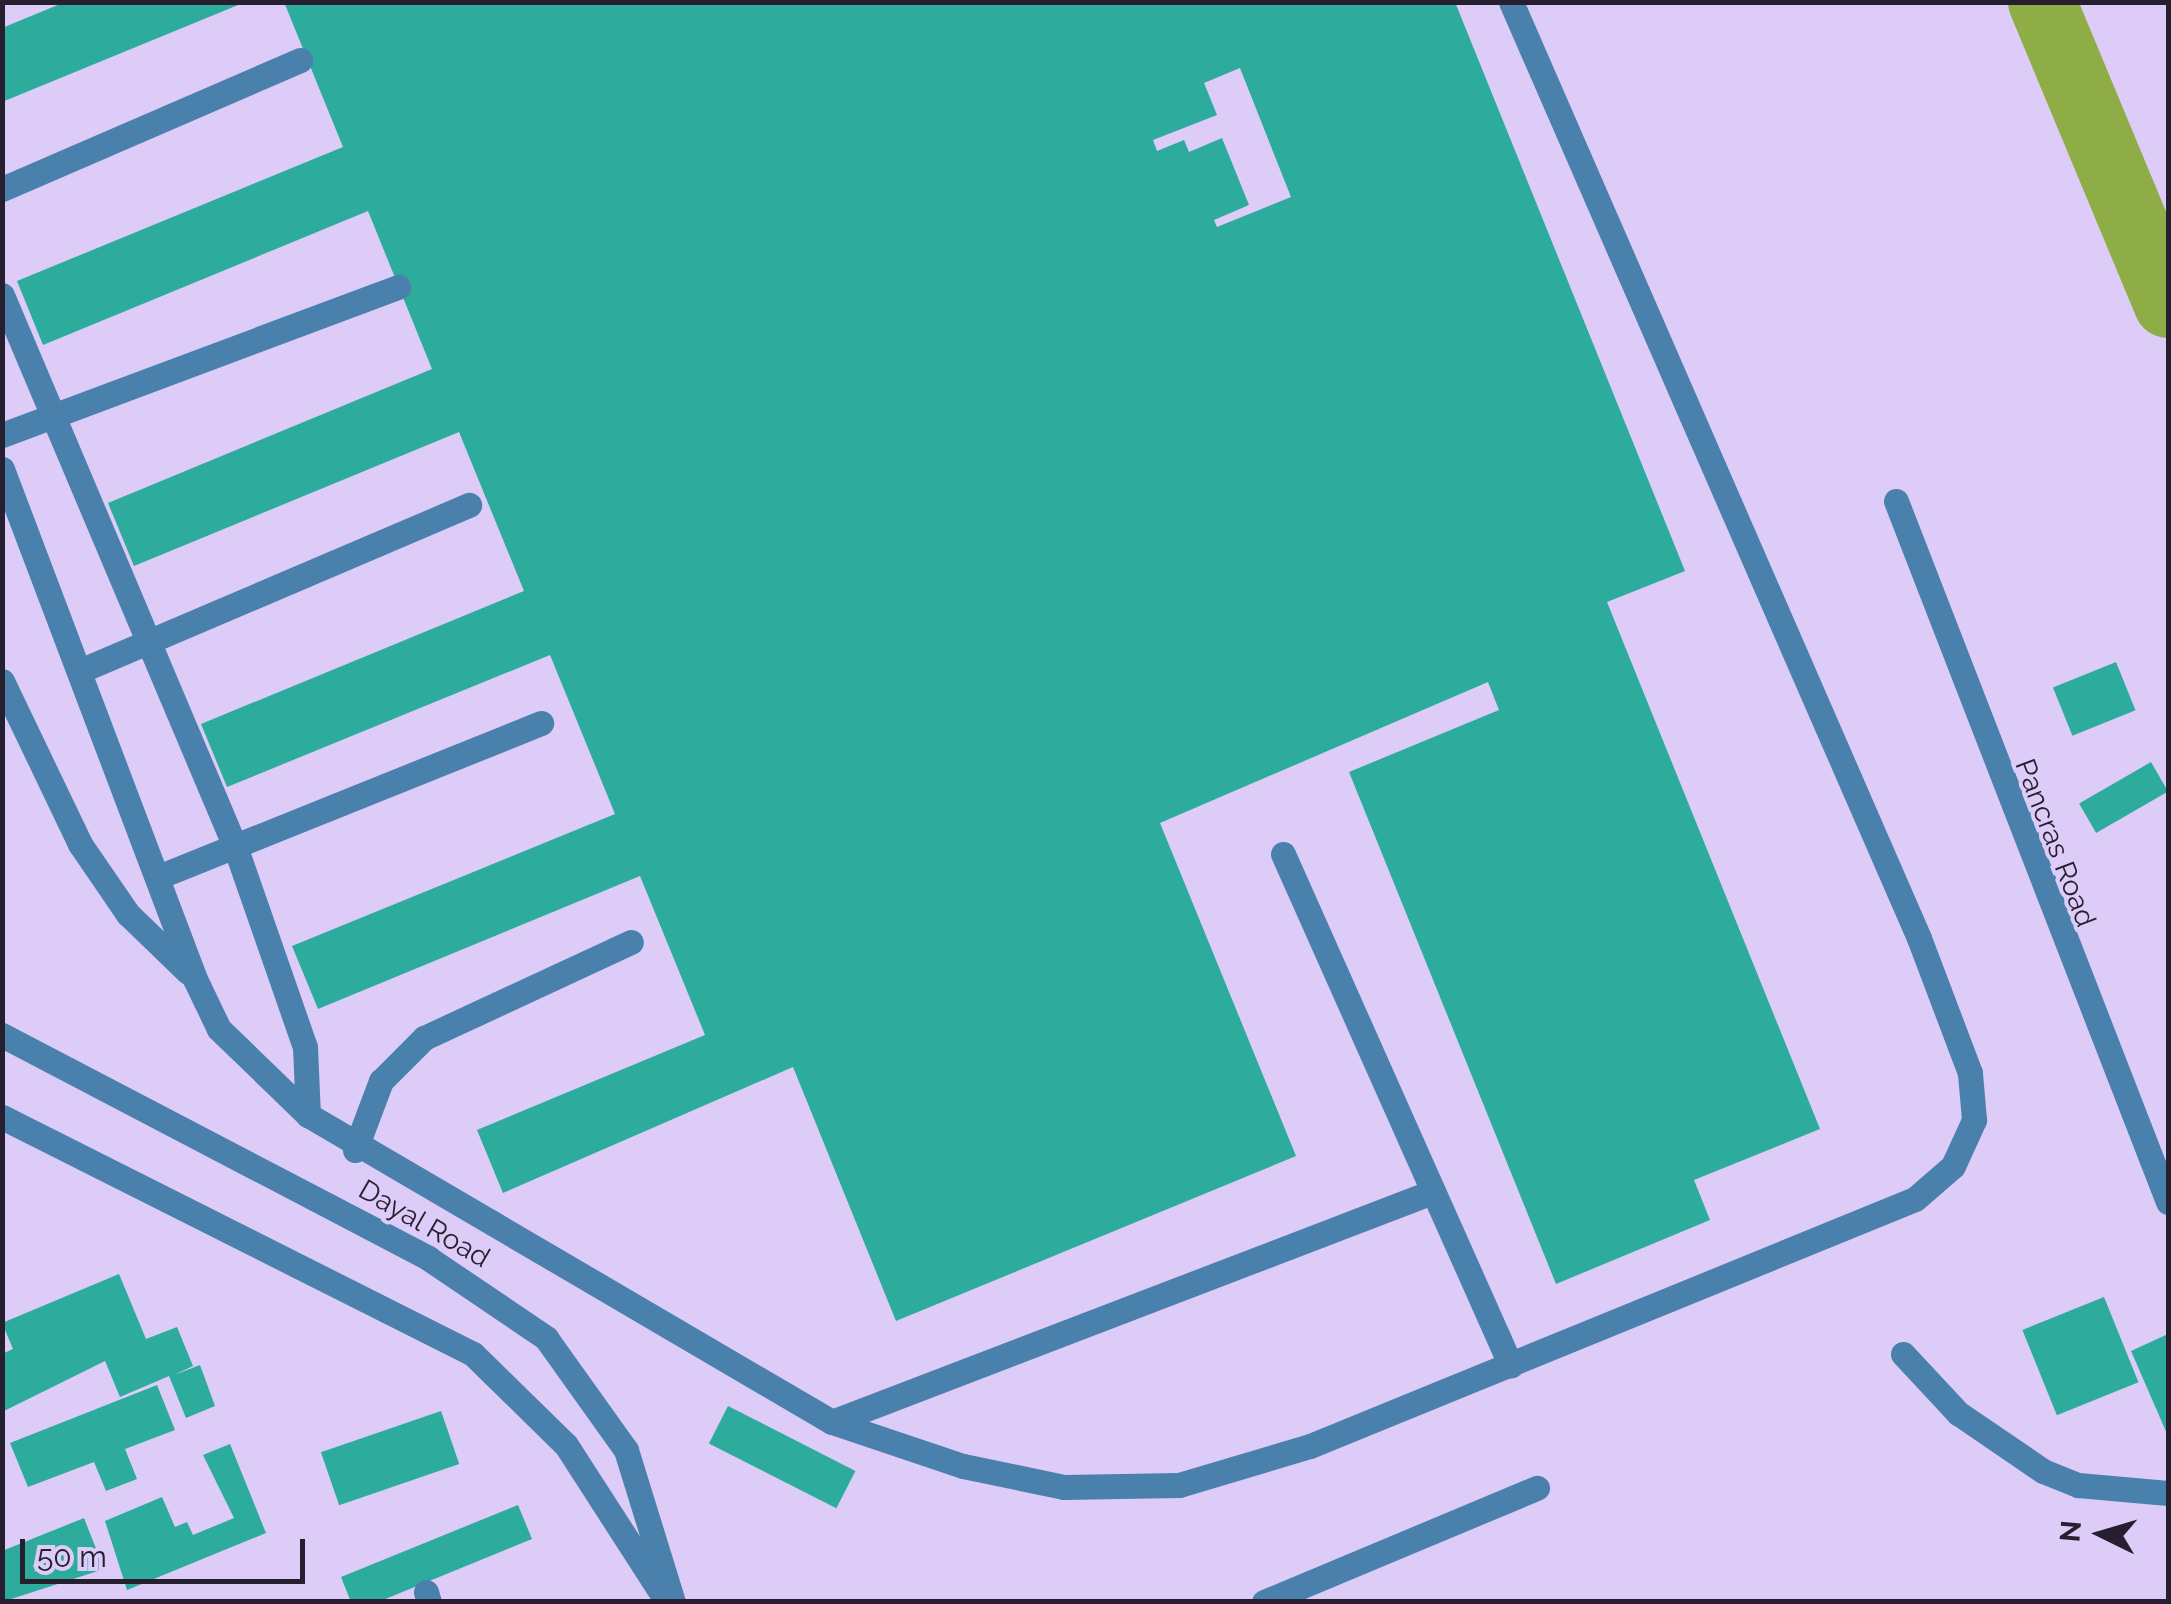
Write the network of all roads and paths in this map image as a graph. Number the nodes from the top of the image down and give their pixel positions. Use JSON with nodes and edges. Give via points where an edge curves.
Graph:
{"nodes":[{"id":1,"x":1511,"y":2,"type":"edge"},
{"id":2,"x":300,"y":60,"type":"dead end"},
{"id":3,"x":2,"y":190,"type":"edge"},
{"id":4,"x":398,"y":288,"type":"dead end"},
{"id":5,"x":2,"y":295,"type":"edge"},
{"id":6,"x":55,"y":417,"type":"junction"},
{"id":7,"x":2,"y":435,"type":"edge"},
{"id":8,"x":2,"y":469,"type":"edge"},
{"id":9,"x":1896,"y":502,"type":"dead end"},
{"id":10,"x":469,"y":506,"type":"dead end"},
{"id":11,"x":148,"y":642,"type":"junction"},
{"id":12,"x":82,"y":670,"type":"junction"},
{"id":13,"x":2,"y":681,"type":"edge"},
{"id":14,"x":540,"y":723,"type":"dead end"},
{"id":15,"x":236,"y":849,"type":"junction"},
{"id":16,"x":1283,"y":854,"type":"dead end"},
{"id":17,"x":158,"y":877,"type":"junction"},
{"id":18,"x":631,"y":942,"type":"dead end"},
{"id":19,"x":195,"y":979,"type":"junction"},
{"id":20,"x":2,"y":1034,"type":"edge"},
{"id":21,"x":308,"y":1115,"type":"junction"},
{"id":22,"x":2,"y":1117,"type":"edge"},
{"id":23,"x":355,"y":1150,"type":"junction"},
{"id":24,"x":1427,"y":1194,"type":"junction"},
{"id":25,"x":2168,"y":1202,"type":"edge"},
{"id":26,"x":1903,"y":1354,"type":"dead end"},
{"id":27,"x":1511,"y":1366,"type":"junction"},
{"id":28,"x":832,"y":1422,"type":"junction"},
{"id":29,"x":1537,"y":1488,"type":"dead end"},
{"id":30,"x":2168,"y":1493,"type":"edge"},
{"id":31,"x":670,"y":1602,"type":"edge"},
{"id":32,"x":1264,"y":1602,"type":"edge"}],
"edges":[{"from":1,"to":27,"type":"street","via":[[1918,938],[1970,1073],[1974,1120],[1952,1166],[1915,1200]]},
{"from":2,"to":3,"type":"street"},
{"from":4,"to":6,"type":"street"},
{"from":5,"to":6,"type":"street"},
{"from":6,"to":7,"type":"street"},
{"from":6,"to":11,"type":"street"},
{"from":8,"to":12,"type":"street"},
{"from":9,"to":25,"type":"street","name":"Pancras Road"},
{"from":10,"to":11,"type":"street"},
{"from":11,"to":12,"type":"street"},
{"from":11,"to":15,"type":"street"},
{"from":12,"to":17,"type":"street"},
{"from":13,"to":19,"type":"street","via":[[80,844],[128,914]]},
{"from":14,"to":15,"type":"street"},
{"from":15,"to":17,"type":"street"},
{"from":15,"to":21,"type":"street","via":[[304,1048]]},
{"from":16,"to":24,"type":"street"},
{"from":17,"to":19,"type":"street"},
{"from":18,"to":23,"type":"street","via":[[424,1038],[381,1081]]},
{"from":19,"to":21,"type":"street","via":[[218,1029]]},
{"from":20,"to":31,"type":"street","name":"Dayal Road","via":[[428,1258],[546,1338],[626,1450]]},
{"from":21,"to":23,"type":"street"},
{"from":22,"to":31,"type":"street","name":"Dayal Road","via":[[472,1354],[566,1445]]},
{"from":23,"to":28,"type":"street"},
{"from":24,"to":27,"type":"street"},
{"from":24,"to":28,"type":"street"},
{"from":26,"to":30,"type":"street","via":[[1958,1413],[2043,1471],[2078,1485]]},
{"from":27,"to":28,"type":"street","via":[[1310,1446],[1179,1484],[1064,1487],[963,1466]]},
{"from":29,"to":32,"type":"street"}]}
